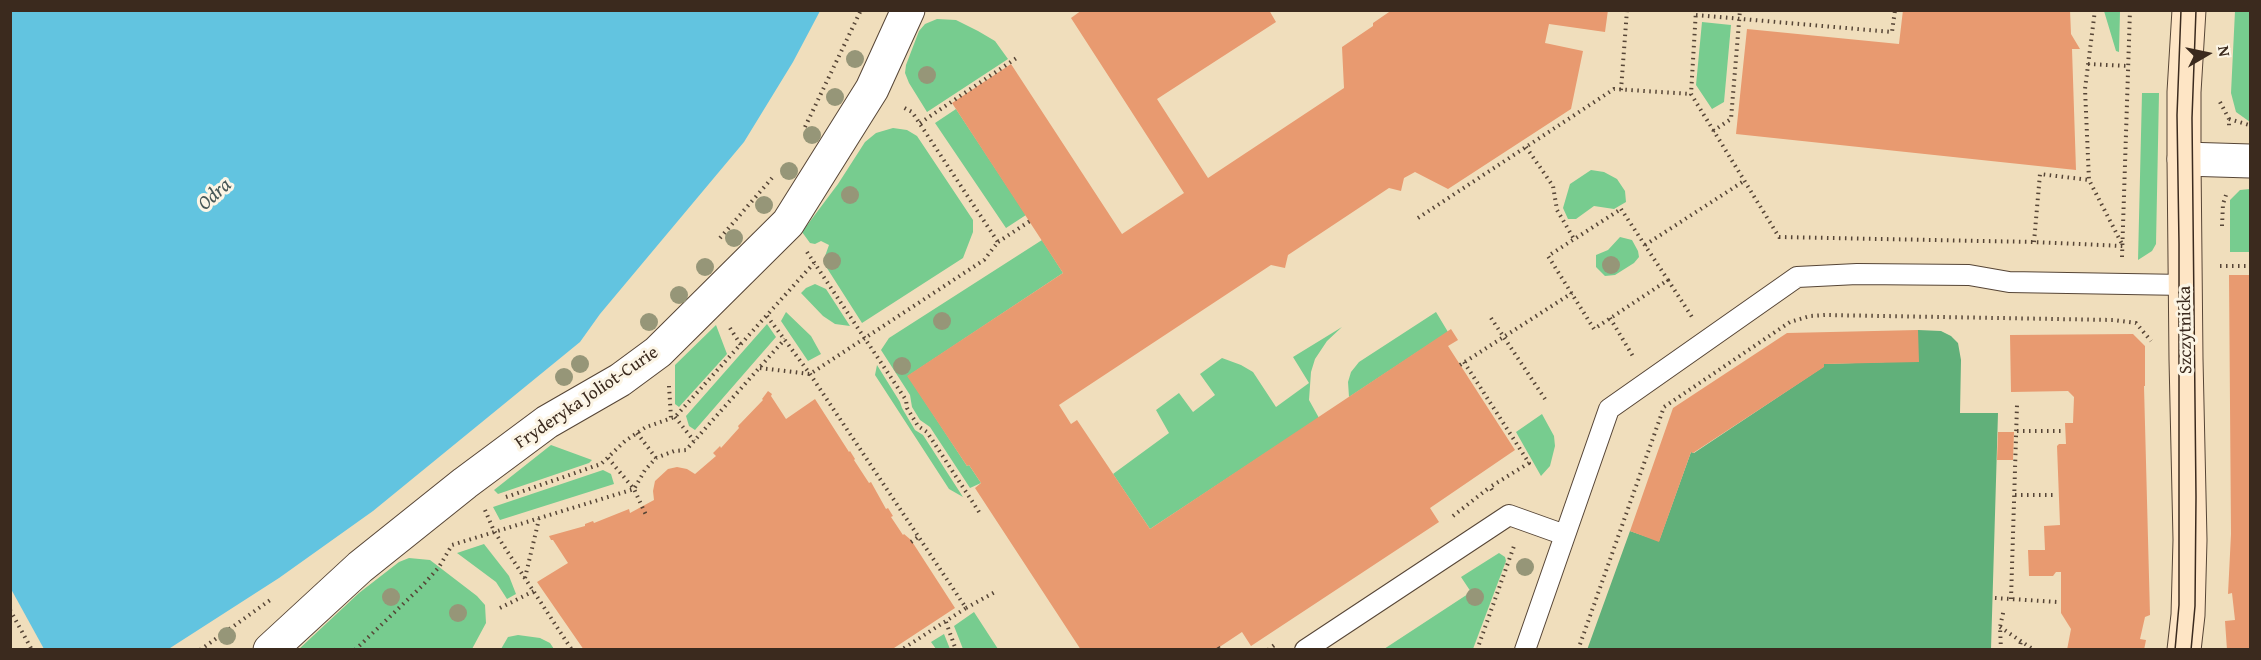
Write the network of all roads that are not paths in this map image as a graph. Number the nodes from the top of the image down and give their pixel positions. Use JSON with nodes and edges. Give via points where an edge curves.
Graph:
{"nodes":[{"id":1,"x":908,"y":10,"type":"edge"},
{"id":2,"x":2189,"y":10,"type":"edge"},
{"id":3,"x":2184,"y":159,"type":"junction"},
{"id":4,"x":2250,"y":161,"type":"edge"},
{"id":5,"x":2185,"y":285,"type":"junction"},
{"id":6,"x":1565,"y":535,"type":"junction"},
{"id":7,"x":270,"y":650,"type":"edge"},
{"id":8,"x":1305,"y":650,"type":"edge"},
{"id":9,"x":1525,"y":650,"type":"edge"},
{"id":10,"x":2184,"y":650,"type":"edge"}],
"edges":[{"from":1,"to":7,"type":"street","name":"Fryderyka Joliot-Curie","via":[[872,90],[756,268],[658,352],[620,380],[547,422],[465,483],[360,567]]},
{"from":2,"to":3,"type":"street","name":"Szczytnicka"},
{"from":3,"to":4,"type":"street"},
{"from":3,"to":5,"type":"street","name":"Szczytnicka"},
{"from":5,"to":6,"type":"lane","via":[[2009,282],[1969,274],[1797,277],[1609,409]]},
{"from":5,"to":10,"type":"street","name":"Szczytnicka","via":[[2190,540]]},
{"from":6,"to":8,"type":"lane","via":[[1509,515]]},
{"from":6,"to":9,"type":"lane"}]}
